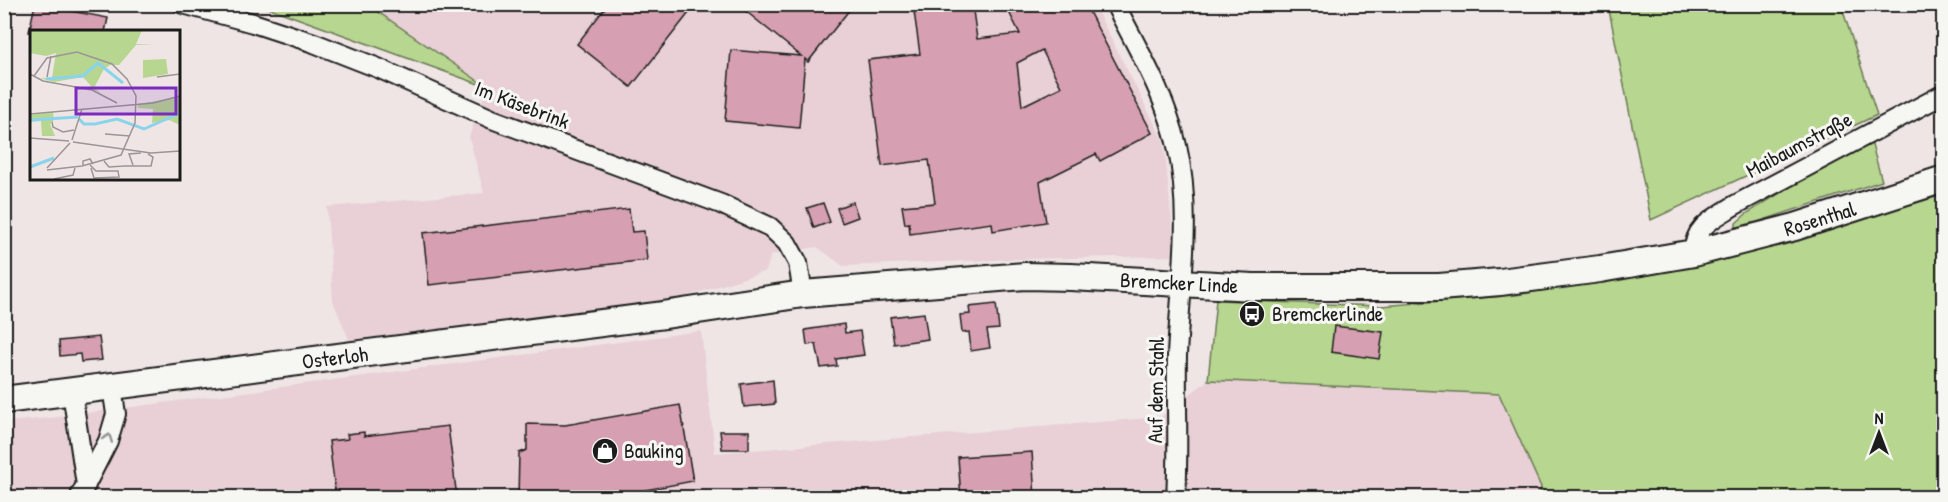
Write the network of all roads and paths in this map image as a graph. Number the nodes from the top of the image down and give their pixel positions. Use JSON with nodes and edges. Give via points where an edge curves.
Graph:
{"nodes":[{"id":1,"x":183,"y":4,"type":"edge"},
{"id":2,"x":1115,"y":4,"type":"edge"},
{"id":3,"x":1944,"y":94,"type":"edge"},
{"id":4,"x":1944,"y":179,"type":"edge"},
{"id":5,"x":1694,"y":253,"type":"junction"},
{"id":6,"x":1181,"y":283,"type":"junction"},
{"id":7,"x":802,"y":294,"type":"junction"},
{"id":8,"x":664,"y":315,"type":"joint"},
{"id":9,"x":112,"y":387,"type":"junction"},
{"id":10,"x":72,"y":392,"type":"junction"},
{"id":11,"x":4,"y":400,"type":"edge"},
{"id":12,"x":82,"y":491,"type":"edge"},
{"id":13,"x":1176,"y":498,"type":"edge"}],
"edges":[{"from":1,"to":7,"type":"street","name":"Im Käsebrink","via":[[314,43],[492,119],[721,204],[770,227],[787,243],[798,263]]},
{"from":2,"to":6,"type":"street","name":"Auf dem Stahl","via":[[1162,98],[1177,146],[1186,242]]},
{"from":3,"to":5,"type":"street","name":"Maibaumstraße","via":[[1735,205],[1704,225],[1694,241]]},
{"from":4,"to":5,"type":"main road","name":"Rosenthal","via":[[1795,227]]},
{"from":5,"to":6,"type":"main road","name":"Bremcker Linde","via":[[1500,282],[1439,287]]},
{"from":6,"to":7,"type":"main road","name":"Bremcker Linde","via":[[1024,276]]},
{"from":6,"to":13,"type":"street","name":"Auf dem Stahl"},
{"from":7,"to":8,"type":"main road","name":"Bremcker Linde"},
{"from":8,"to":9,"type":"main road","name":"Osterloh"},
{"from":9,"to":10,"type":"main road","name":"Osterloh"},
{"from":12,"to":9,"type":"street","one_way":true,"via":[[108,441],[116,414]]},
{"from":10,"to":11,"type":"main road","name":"Osterloh"},
{"from":10,"to":12,"type":"street"}]}
